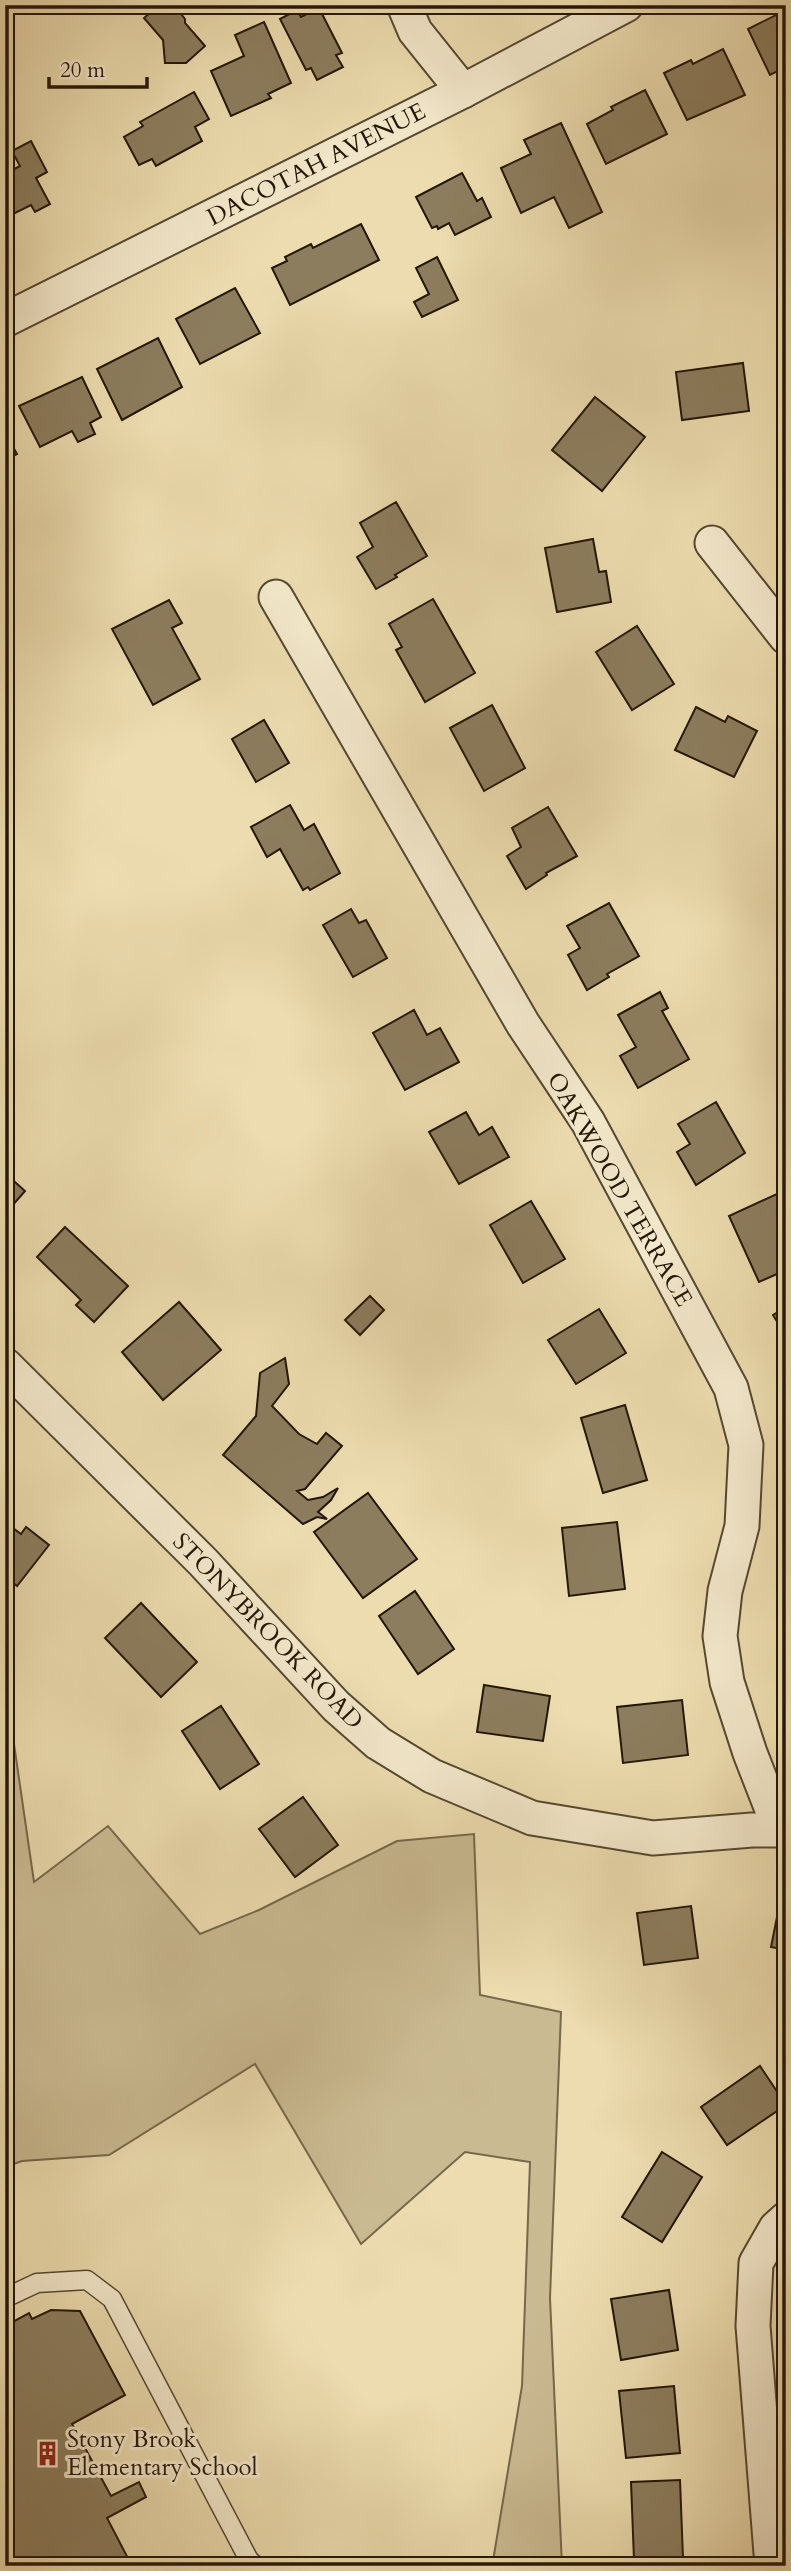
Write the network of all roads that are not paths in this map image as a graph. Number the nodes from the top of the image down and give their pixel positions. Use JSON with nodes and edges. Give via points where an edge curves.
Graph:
{"nodes":[{"id":1,"x":404,"y":5,"type":"edge"},
{"id":2,"x":626,"y":5,"type":"edge"},
{"id":3,"x":463,"y":91,"type":"junction"},
{"id":4,"x":5,"y":320,"type":"edge"},
{"id":5,"x":712,"y":543,"type":"dead end"},
{"id":6,"x":276,"y":597,"type":"dead end"},
{"id":7,"x":786,"y":637,"type":"edge"},
{"id":8,"x":5,"y":1364,"type":"edge"},
{"id":9,"x":783,"y":1830,"type":"edge"},
{"id":10,"x":786,"y":2219,"type":"edge"},
{"id":11,"x":5,"y":2298,"type":"edge"},
{"id":12,"x":256,"y":2566,"type":"edge"},
{"id":13,"x":772,"y":2566,"type":"edge"}],
"edges":[{"from":1,"to":3,"type":"street","via":[[415,31]]},
{"from":2,"to":3,"type":"street","name":"DACOTAH AVENUE"},
{"from":3,"to":4,"type":"street","name":"DACOTAH AVENUE"},
{"from":5,"to":7,"type":"street"},
{"from":6,"to":9,"type":"street","name":"OAKWOOD TERRACE","via":[[523,1024],[588,1122],[731,1388],[746,1445],[742,1526],[725,1591],[720,1636],[727,1682],[750,1754]]},
{"from":8,"to":9,"type":"street","name":"STONYBROOK ROAD","via":[[203,1562],[336,1706],[378,1743],[432,1776],[532,1818],[653,1838]]},
{"from":10,"to":13,"type":"street","via":[[756,2263],[754,2326]]},
{"from":11,"to":12,"type":"lane","via":[[37,2283],[87,2280],[111,2299]]}]}
